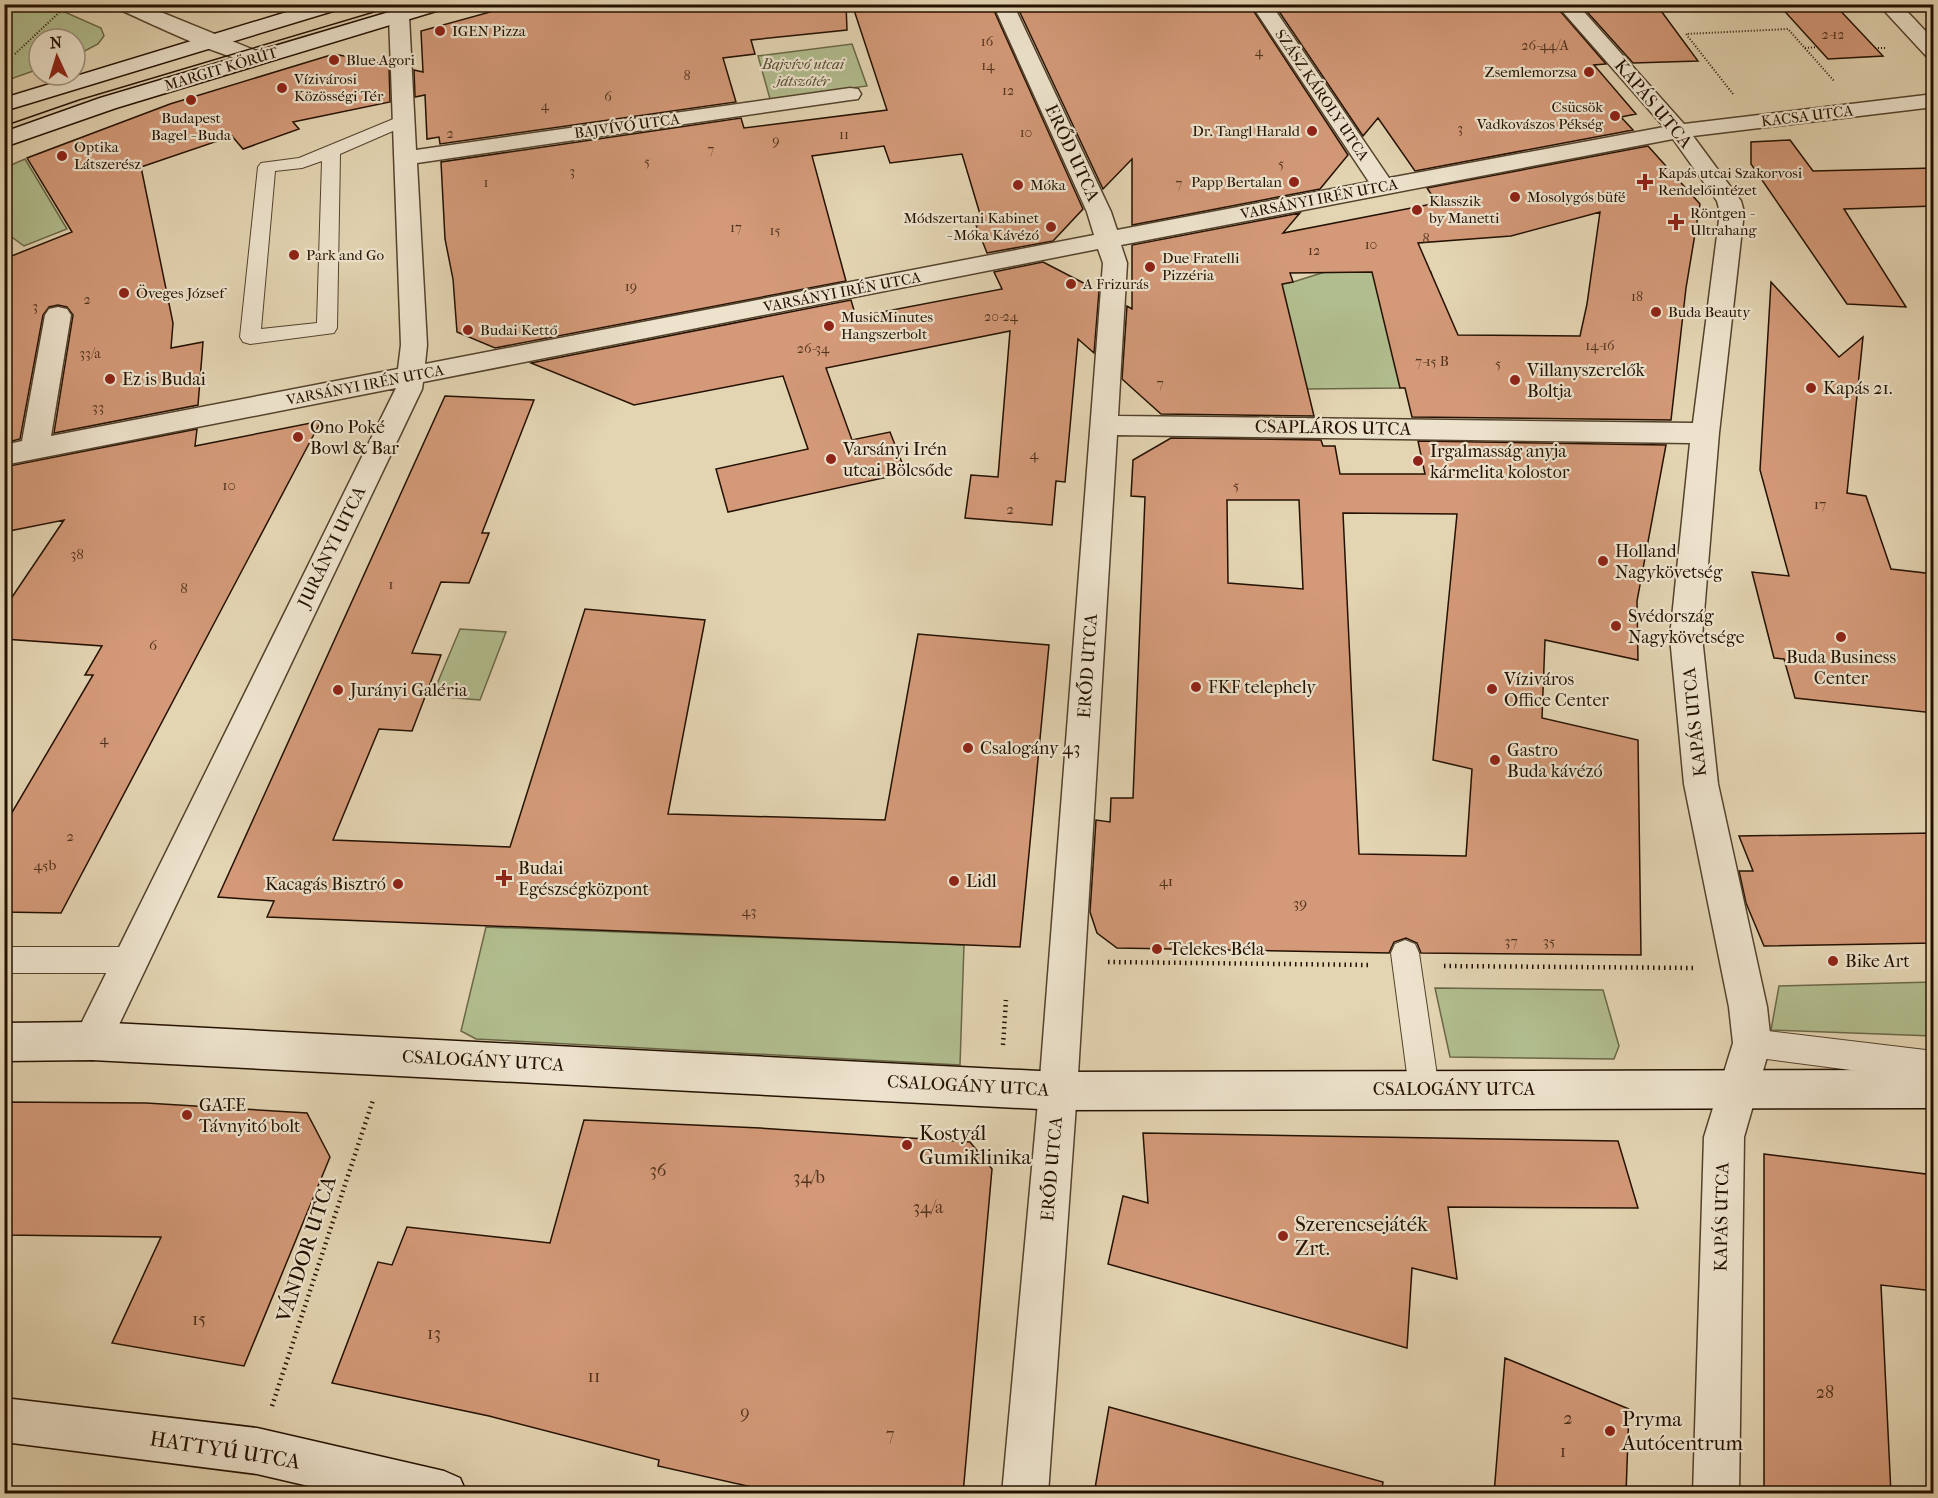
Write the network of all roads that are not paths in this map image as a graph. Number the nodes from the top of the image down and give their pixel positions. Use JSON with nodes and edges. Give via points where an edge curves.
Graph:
{"nodes":[{"id":1,"x":123,"y":4,"type":"edge"},
{"id":2,"x":336,"y":4,"type":"edge"},
{"id":3,"x":439,"y":4,"type":"edge"},
{"id":4,"x":1003,"y":4,"type":"edge"},
{"id":5,"x":1261,"y":4,"type":"edge"},
{"id":6,"x":1566,"y":4,"type":"edge"},
{"id":7,"x":1888,"y":4,"type":"edge"},
{"id":8,"x":399,"y":16,"type":"junction"},
{"id":9,"x":1925,"y":32,"type":"edge"},
{"id":10,"x":208,"y":41,"type":"junction"},
{"id":11,"x":1934,"y":52,"type":"edge"},
{"id":12,"x":257,"y":58,"type":"junction"},
{"id":13,"x":850,"y":94,"type":"dead end"},
{"id":14,"x":1934,"y":100,"type":"edge"},
{"id":15,"x":4,"y":105,"type":"edge"},
{"id":16,"x":403,"y":120,"type":"junction"},
{"id":17,"x":1675,"y":125,"type":"junction"},
{"id":18,"x":4,"y":140,"type":"edge"},
{"id":19,"x":331,"y":151,"type":"junction"},
{"id":20,"x":405,"y":158,"type":"junction"},
{"id":21,"x":1383,"y":186,"type":"junction"},
{"id":22,"x":1107,"y":236,"type":"junction"},
{"id":23,"x":58,"y":315,"type":"dead end"},
{"id":24,"x":411,"y":376,"type":"junction"},
{"id":25,"x":1104,"y":425,"type":"junction"},
{"id":26,"x":1706,"y":434,"type":"junction"},
{"id":27,"x":35,"y":449,"type":"junction"},
{"id":28,"x":4,"y":455,"type":"edge"},
{"id":29,"x":1404,"y":953,"type":"dead end"},
{"id":30,"x":4,"y":960,"type":"edge"},
{"id":31,"x":131,"y":960,"type":"junction"},
{"id":32,"x":92,"y":1041,"type":"junction"},
{"id":33,"x":4,"y":1042,"type":"edge"},
{"id":34,"x":1752,"y":1043,"type":"junction"},
{"id":35,"x":1934,"y":1066,"type":"edge"},
{"id":36,"x":1737,"y":1088,"type":"junction"},
{"id":37,"x":1424,"y":1089,"type":"junction"},
{"id":38,"x":1934,"y":1089,"type":"edge"},
{"id":39,"x":1058,"y":1091,"type":"junction"},
{"id":40,"x":4,"y":1420,"type":"edge"},
{"id":41,"x":444,"y":1494,"type":"edge"},
{"id":42,"x":1025,"y":1494,"type":"edge"},
{"id":43,"x":1716,"y":1494,"type":"edge"}],
"edges":[{"from":1,"to":10,"type":"street"},
{"from":2,"to":10,"type":"street","name":"MARGIT KÖRÚT"},
{"from":3,"to":8,"type":"street","name":"MARGIT KÖRÚT"},
{"from":4,"to":22,"type":"street","name":"ERŐD UTCA"},
{"from":5,"to":21,"type":"street","name":"SZÁSZ KÁROLY UTCA"},
{"from":6,"to":17,"type":"street","name":"KAPÁS UTCA"},
{"from":7,"to":9,"type":"street"},
{"from":8,"to":12,"type":"street","name":"MARGIT KÖRÚT"},
{"from":8,"to":16,"type":"street","name":"JURÁNYI UTCA"},
{"from":9,"to":11,"type":"street"},
{"from":10,"to":12,"type":"street"},
{"from":10,"to":15,"type":"street","name":"MARGIT KÖRÚT"},
{"from":12,"to":18,"type":"street","name":"MARGIT KÖRÚT","via":[[117,100]]},
{"from":13,"to":20,"type":"street","name":"BAJVÍVÓ UTCA"},
{"from":14,"to":17,"type":"street","name":"KACSA UTCA"},
{"from":16,"to":19,"type":"lane"},
{"from":16,"to":20,"type":"street","name":"JURÁNYI UTCA"},
{"from":17,"to":21,"type":"street","name":"VARSÁNYI IRÉN UTCA"},
{"from":17,"to":26,"type":"street","name":"KAPÁS UTCA","via":[[1729,201],[1732,212]]},
{"from":19,"to":19,"type":"lane","via":[[327,328],[250,336],[267,167],[302,163]]},
{"from":20,"to":24,"type":"street","name":"JURÁNYI UTCA","via":[[414,345]]},
{"from":21,"to":22,"type":"street","name":"VARSÁNYI IRÉN UTCA"},
{"from":22,"to":24,"type":"street","name":"VARSÁNYI IRÉN UTCA"},
{"from":22,"to":25,"type":"street","name":"ERŐD UTCA","via":[[1115,263]]},
{"from":23,"to":27,"type":"street"},
{"from":24,"to":27,"type":"street","name":"VARSÁNYI IRÉN UTCA"},
{"from":24,"to":31,"type":"street","name":"JURÁNYI UTCA","via":[[409,389]]},
{"from":25,"to":26,"type":"street","name":"CSAPLÁROS UTCA"},
{"from":25,"to":39,"type":"street","name":"ERŐD UTCA"},
{"from":26,"to":34,"type":"street","name":"KAPÁS UTCA","via":[[1686,637],[1701,784],[1748,1007]]},
{"from":27,"to":28,"type":"street","name":"VARSÁNYI IRÉN UTCA"},
{"from":29,"to":37,"type":"lane"},
{"from":30,"to":31,"type":"lane"},
{"from":31,"to":32,"type":"street","name":"JURÁNYI UTCA"},
{"from":32,"to":33,"type":"street","name":"CSALOGÁNY UTCA"},
{"from":32,"to":39,"type":"street","name":"CSALOGÁNY UTCA"},
{"from":34,"to":35,"type":"lane"},
{"from":34,"to":36,"type":"street","name":"KAPÁS UTCA"},
{"from":36,"to":37,"type":"street","name":"CSALOGÁNY UTCA"},
{"from":36,"to":38,"type":"street","name":"CSALOGÁNY UTCA"},
{"from":36,"to":43,"type":"street","name":"KAPÁS UTCA","via":[[1724,1137]]},
{"from":37,"to":39,"type":"street","name":"CSALOGÁNY UTCA"},
{"from":39,"to":42,"type":"street","name":"ERŐD UTCA"},
{"from":40,"to":41,"type":"street","name":"HATTYÚ UTCA","via":[[256,1451]]}]}
